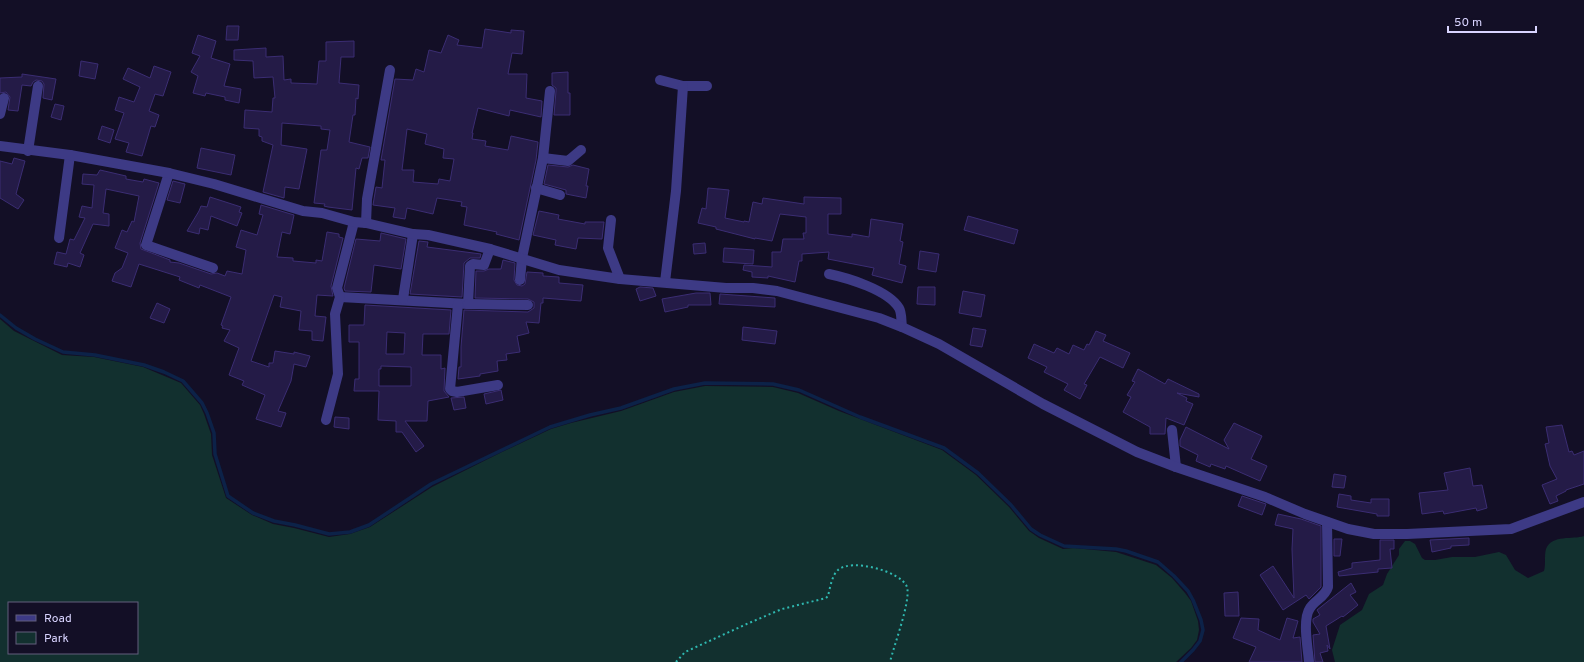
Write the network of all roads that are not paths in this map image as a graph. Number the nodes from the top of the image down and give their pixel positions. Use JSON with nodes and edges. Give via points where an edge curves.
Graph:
{"nodes":[{"id":1,"x":390,"y":70,"type":"dead end"},
{"id":2,"x":660,"y":80,"type":"dead end"},
{"id":3,"x":38,"y":86,"type":"dead end"},
{"id":4,"x":683,"y":86,"type":"junction"},
{"id":5,"x":707,"y":86,"type":"dead end"},
{"id":6,"x":550,"y":91,"type":"dead end"},
{"id":7,"x":4,"y":98,"type":"dead end"},
{"id":8,"x":0,"y":114,"type":"edge"},
{"id":9,"x":0,"y":146,"type":"edge"},
{"id":10,"x":581,"y":150,"type":"dead end"},
{"id":11,"x":28,"y":151,"type":"junction"},
{"id":12,"x":70,"y":155,"type":"junction"},
{"id":13,"x":543,"y":158,"type":"junction"},
{"id":14,"x":169,"y":173,"type":"junction"},
{"id":15,"x":536,"y":188,"type":"junction"},
{"id":16,"x":560,"y":194,"type":"dead end"},
{"id":17,"x":610,"y":220,"type":"dead end"},
{"id":18,"x":354,"y":222,"type":"junction"},
{"id":19,"x":366,"y":223,"type":"junction"},
{"id":20,"x":413,"y":234,"type":"junction"},
{"id":21,"x":59,"y":238,"type":"dead end"},
{"id":22,"x":490,"y":249,"type":"junction"},
{"id":23,"x":522,"y":258,"type":"junction"},
{"id":24,"x":213,"y":268,"type":"dead end"},
{"id":25,"x":829,"y":274,"type":"dead end"},
{"id":26,"x":620,"y":279,"type":"junction"},
{"id":27,"x":520,"y":280,"type":"dead end"},
{"id":28,"x":665,"y":282,"type":"junction"},
{"id":29,"x":340,"y":297,"type":"junction"},
{"id":30,"x":403,"y":300,"type":"junction"},
{"id":31,"x":463,"y":304,"type":"junction"},
{"id":32,"x":528,"y":305,"type":"dead end"},
{"id":33,"x":902,"y":326,"type":"junction"},
{"id":34,"x":498,"y":386,"type":"dead end"},
{"id":35,"x":326,"y":420,"type":"dead end"},
{"id":36,"x":1172,"y":430,"type":"dead end"},
{"id":37,"x":1176,"y":467,"type":"junction"},
{"id":38,"x":1584,"y":502,"type":"edge"},
{"id":39,"x":1327,"y":522,"type":"junction"},
{"id":40,"x":1309,"y":662,"type":"edge"}],
"edges":[{"from":1,"to":19,"type":"street","via":[[367,199]]},
{"from":2,"to":4,"type":"street"},
{"from":3,"to":11,"type":"street"},
{"from":4,"to":5,"type":"street"},
{"from":4,"to":28,"type":"street","via":[[676,191]]},
{"from":6,"to":13,"type":"street"},
{"from":7,"to":8,"type":"street"},
{"from":9,"to":11,"type":"street"},
{"from":10,"to":13,"type":"street","via":[[568,161]]},
{"from":11,"to":12,"type":"street"},
{"from":12,"to":14,"type":"street"},
{"from":12,"to":21,"type":"street"},
{"from":13,"to":15,"type":"street"},
{"from":14,"to":18,"type":"street","via":[[303,211],[322,213]]},
{"from":14,"to":24,"type":"street","via":[[146,245]]},
{"from":15,"to":16,"type":"street"},
{"from":15,"to":23,"type":"street"},
{"from":17,"to":26,"type":"street","via":[[608,248]]},
{"from":18,"to":19,"type":"street"},
{"from":18,"to":29,"type":"street","via":[[337,285]]},
{"from":19,"to":20,"type":"street"},
{"from":20,"to":22,"type":"street"},
{"from":20,"to":30,"type":"street"},
{"from":22,"to":23,"type":"street"},
{"from":22,"to":31,"type":"street","via":[[485,264],[470,266]]},
{"from":23,"to":26,"type":"street","via":[[559,270]]},
{"from":23,"to":27,"type":"street"},
{"from":25,"to":33,"type":"street","via":[[859,282],[882,293],[900,309]]},
{"from":26,"to":28,"type":"street"},
{"from":28,"to":33,"type":"street","via":[[777,292]]},
{"from":29,"to":30,"type":"street"},
{"from":29,"to":35,"type":"street","via":[[335,314],[338,374]]},
{"from":30,"to":31,"type":"street"},
{"from":31,"to":32,"type":"street"},
{"from":31,"to":34,"type":"street","via":[[450,388],[456,392]]},
{"from":33,"to":37,"type":"street","via":[[939,344],[1043,404],[1137,452]]},
{"from":36,"to":37,"type":"street"},
{"from":37,"to":39,"type":"street","via":[[1265,497]]},
{"from":38,"to":39,"type":"street","via":[[1511,530],[1374,534]]},
{"from":39,"to":40,"type":"street","via":[[1328,587],[1325,594],[1310,608],[1306,617]]}]}
